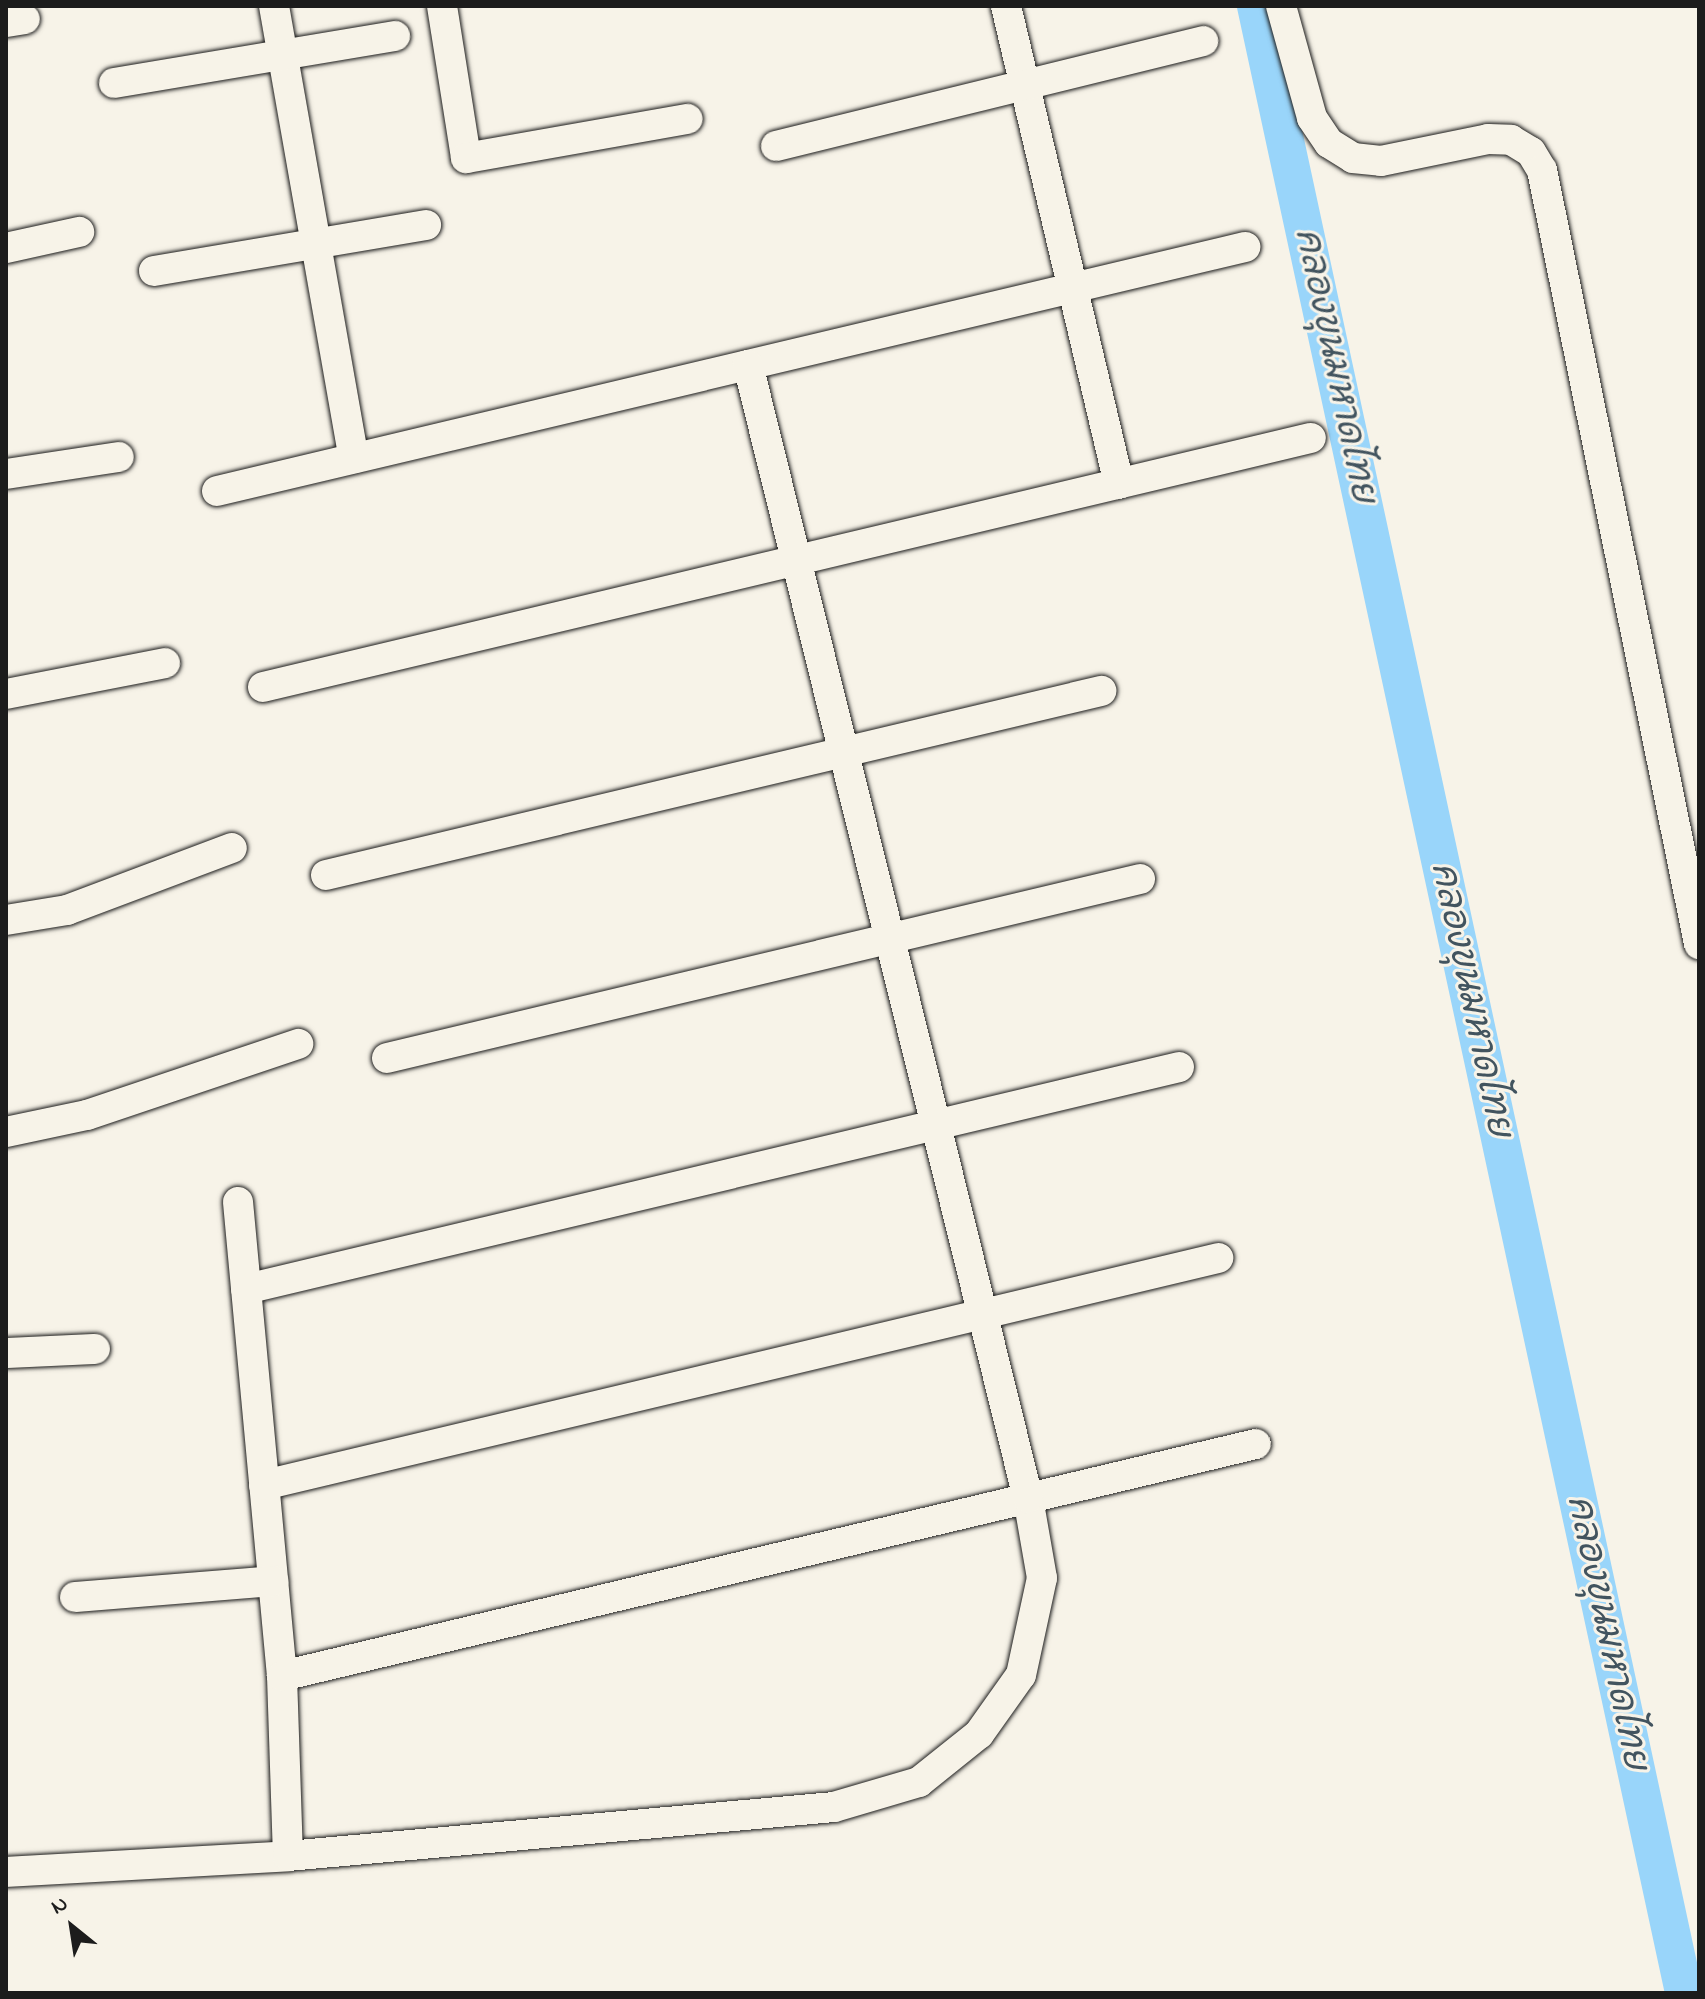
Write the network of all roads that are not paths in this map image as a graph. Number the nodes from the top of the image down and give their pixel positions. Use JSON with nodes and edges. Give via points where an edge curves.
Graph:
{"nodes":[{"id":1,"x":274,"y":6,"type":"edge"},
{"id":2,"x":442,"y":6,"type":"edge"},
{"id":3,"x":1006,"y":6,"type":"edge"},
{"id":4,"x":1281,"y":6,"type":"edge"},
{"id":5,"x":395,"y":36,"type":"dead end"},
{"id":6,"x":1203,"y":41,"type":"dead end"},
{"id":7,"x":282,"y":55,"type":"junction"},
{"id":8,"x":114,"y":83,"type":"dead end"},
{"id":9,"x":1025,"y":86,"type":"junction"},
{"id":10,"x":688,"y":119,"type":"dead end"},
{"id":11,"x":776,"y":146,"type":"dead end"},
{"id":12,"x":426,"y":225,"type":"dead end"},
{"id":13,"x":79,"y":232,"type":"dead end"},
{"id":14,"x":317,"y":244,"type":"junction"},
{"id":15,"x":1245,"y":247,"type":"dead end"},
{"id":16,"x":6,"y":248,"type":"edge"},
{"id":17,"x":154,"y":271,"type":"dead end"},
{"id":18,"x":1073,"y":288,"type":"junction"},
{"id":19,"x":748,"y":365,"type":"junction"},
{"id":20,"x":1311,"y":438,"type":"dead end"},
{"id":21,"x":119,"y":457,"type":"dead end"},
{"id":22,"x":354,"y":458,"type":"junction"},
{"id":23,"x":6,"y":474,"type":"edge"},
{"id":24,"x":1119,"y":484,"type":"junction"},
{"id":25,"x":217,"y":491,"type":"dead end"},
{"id":26,"x":796,"y":560,"type":"junction"},
{"id":27,"x":165,"y":663,"type":"dead end"},
{"id":28,"x":263,"y":687,"type":"dead end"},
{"id":29,"x":1101,"y":691,"type":"dead end"},
{"id":30,"x":6,"y":694,"type":"edge"},
{"id":31,"x":843,"y":752,"type":"junction"},
{"id":32,"x":232,"y":848,"type":"dead end"},
{"id":33,"x":326,"y":875,"type":"dead end"},
{"id":34,"x":1140,"y":879,"type":"dead end"},
{"id":35,"x":6,"y":920,"type":"edge"},
{"id":36,"x":889,"y":939,"type":"junction"},
{"id":37,"x":1699,"y":944,"type":"edge"},
{"id":38,"x":298,"y":1044,"type":"dead end"},
{"id":39,"x":387,"y":1058,"type":"dead end"},
{"id":40,"x":1179,"y":1067,"type":"dead end"},
{"id":41,"x":934,"y":1125,"type":"junction"},
{"id":42,"x":6,"y":1132,"type":"edge"},
{"id":43,"x":238,"y":1202,"type":"dead end"},
{"id":44,"x":1218,"y":1258,"type":"dead end"},
{"id":45,"x":246,"y":1289,"type":"junction"},
{"id":46,"x":980,"y":1315,"type":"junction"},
{"id":47,"x":95,"y":1349,"type":"dead end"},
{"id":48,"x":6,"y":1353,"type":"edge"},
{"id":49,"x":1256,"y":1444,"type":"dead end"},
{"id":50,"x":264,"y":1485,"type":"junction"},
{"id":51,"x":1028,"y":1498,"type":"junction"},
{"id":52,"x":273,"y":1581,"type":"junction"},
{"id":53,"x":75,"y":1597,"type":"dead end"},
{"id":54,"x":282,"y":1676,"type":"junction"},
{"id":55,"x":288,"y":1856,"type":"junction"},
{"id":56,"x":6,"y":1872,"type":"edge"}],
"edges":[{"from":1,"to":7,"type":"street"},
{"from":2,"to":10,"type":"street","via":[[466,158]]},
{"from":3,"to":9,"type":"street"},
{"from":4,"to":37,"type":"street","via":[[1312,118],[1329,143],[1353,158],[1381,161],[1488,139],[1511,140],[1531,152],[1542,170]]},
{"from":5,"to":7,"type":"street"},
{"from":6,"to":9,"type":"street"},
{"from":7,"to":8,"type":"street"},
{"from":7,"to":14,"type":"street"},
{"from":9,"to":11,"type":"street"},
{"from":9,"to":18,"type":"street"},
{"from":12,"to":14,"type":"street"},
{"from":13,"to":16,"type":"street"},
{"from":14,"to":17,"type":"street"},
{"from":14,"to":22,"type":"street"},
{"from":15,"to":18,"type":"street"},
{"from":18,"to":19,"type":"street"},
{"from":18,"to":24,"type":"street"},
{"from":19,"to":22,"type":"street"},
{"from":19,"to":26,"type":"street"},
{"from":20,"to":24,"type":"street"},
{"from":21,"to":23,"type":"street"},
{"from":22,"to":25,"type":"street"},
{"from":24,"to":26,"type":"street"},
{"from":26,"to":28,"type":"street"},
{"from":26,"to":31,"type":"street"},
{"from":27,"to":30,"type":"street"},
{"from":29,"to":31,"type":"street"},
{"from":31,"to":33,"type":"street"},
{"from":31,"to":36,"type":"street"},
{"from":32,"to":35,"type":"street","via":[[67,910]]},
{"from":34,"to":36,"type":"street"},
{"from":36,"to":39,"type":"street"},
{"from":36,"to":41,"type":"street"},
{"from":38,"to":42,"type":"street","via":[[87,1115]]},
{"from":40,"to":41,"type":"street"},
{"from":41,"to":45,"type":"street"},
{"from":41,"to":46,"type":"street"},
{"from":43,"to":45,"type":"street"},
{"from":44,"to":46,"type":"street"},
{"from":45,"to":50,"type":"street"},
{"from":46,"to":50,"type":"street"},
{"from":46,"to":51,"type":"street"},
{"from":47,"to":48,"type":"street"},
{"from":49,"to":51,"type":"street"},
{"from":50,"to":52,"type":"street"},
{"from":51,"to":54,"type":"street"},
{"from":51,"to":55,"type":"street","via":[[1042,1578],[1021,1675],[979,1734],[919,1782],[834,1807]]},
{"from":52,"to":53,"type":"street"},
{"from":52,"to":54,"type":"street"},
{"from":54,"to":55,"type":"street"},
{"from":55,"to":56,"type":"street"}]}
